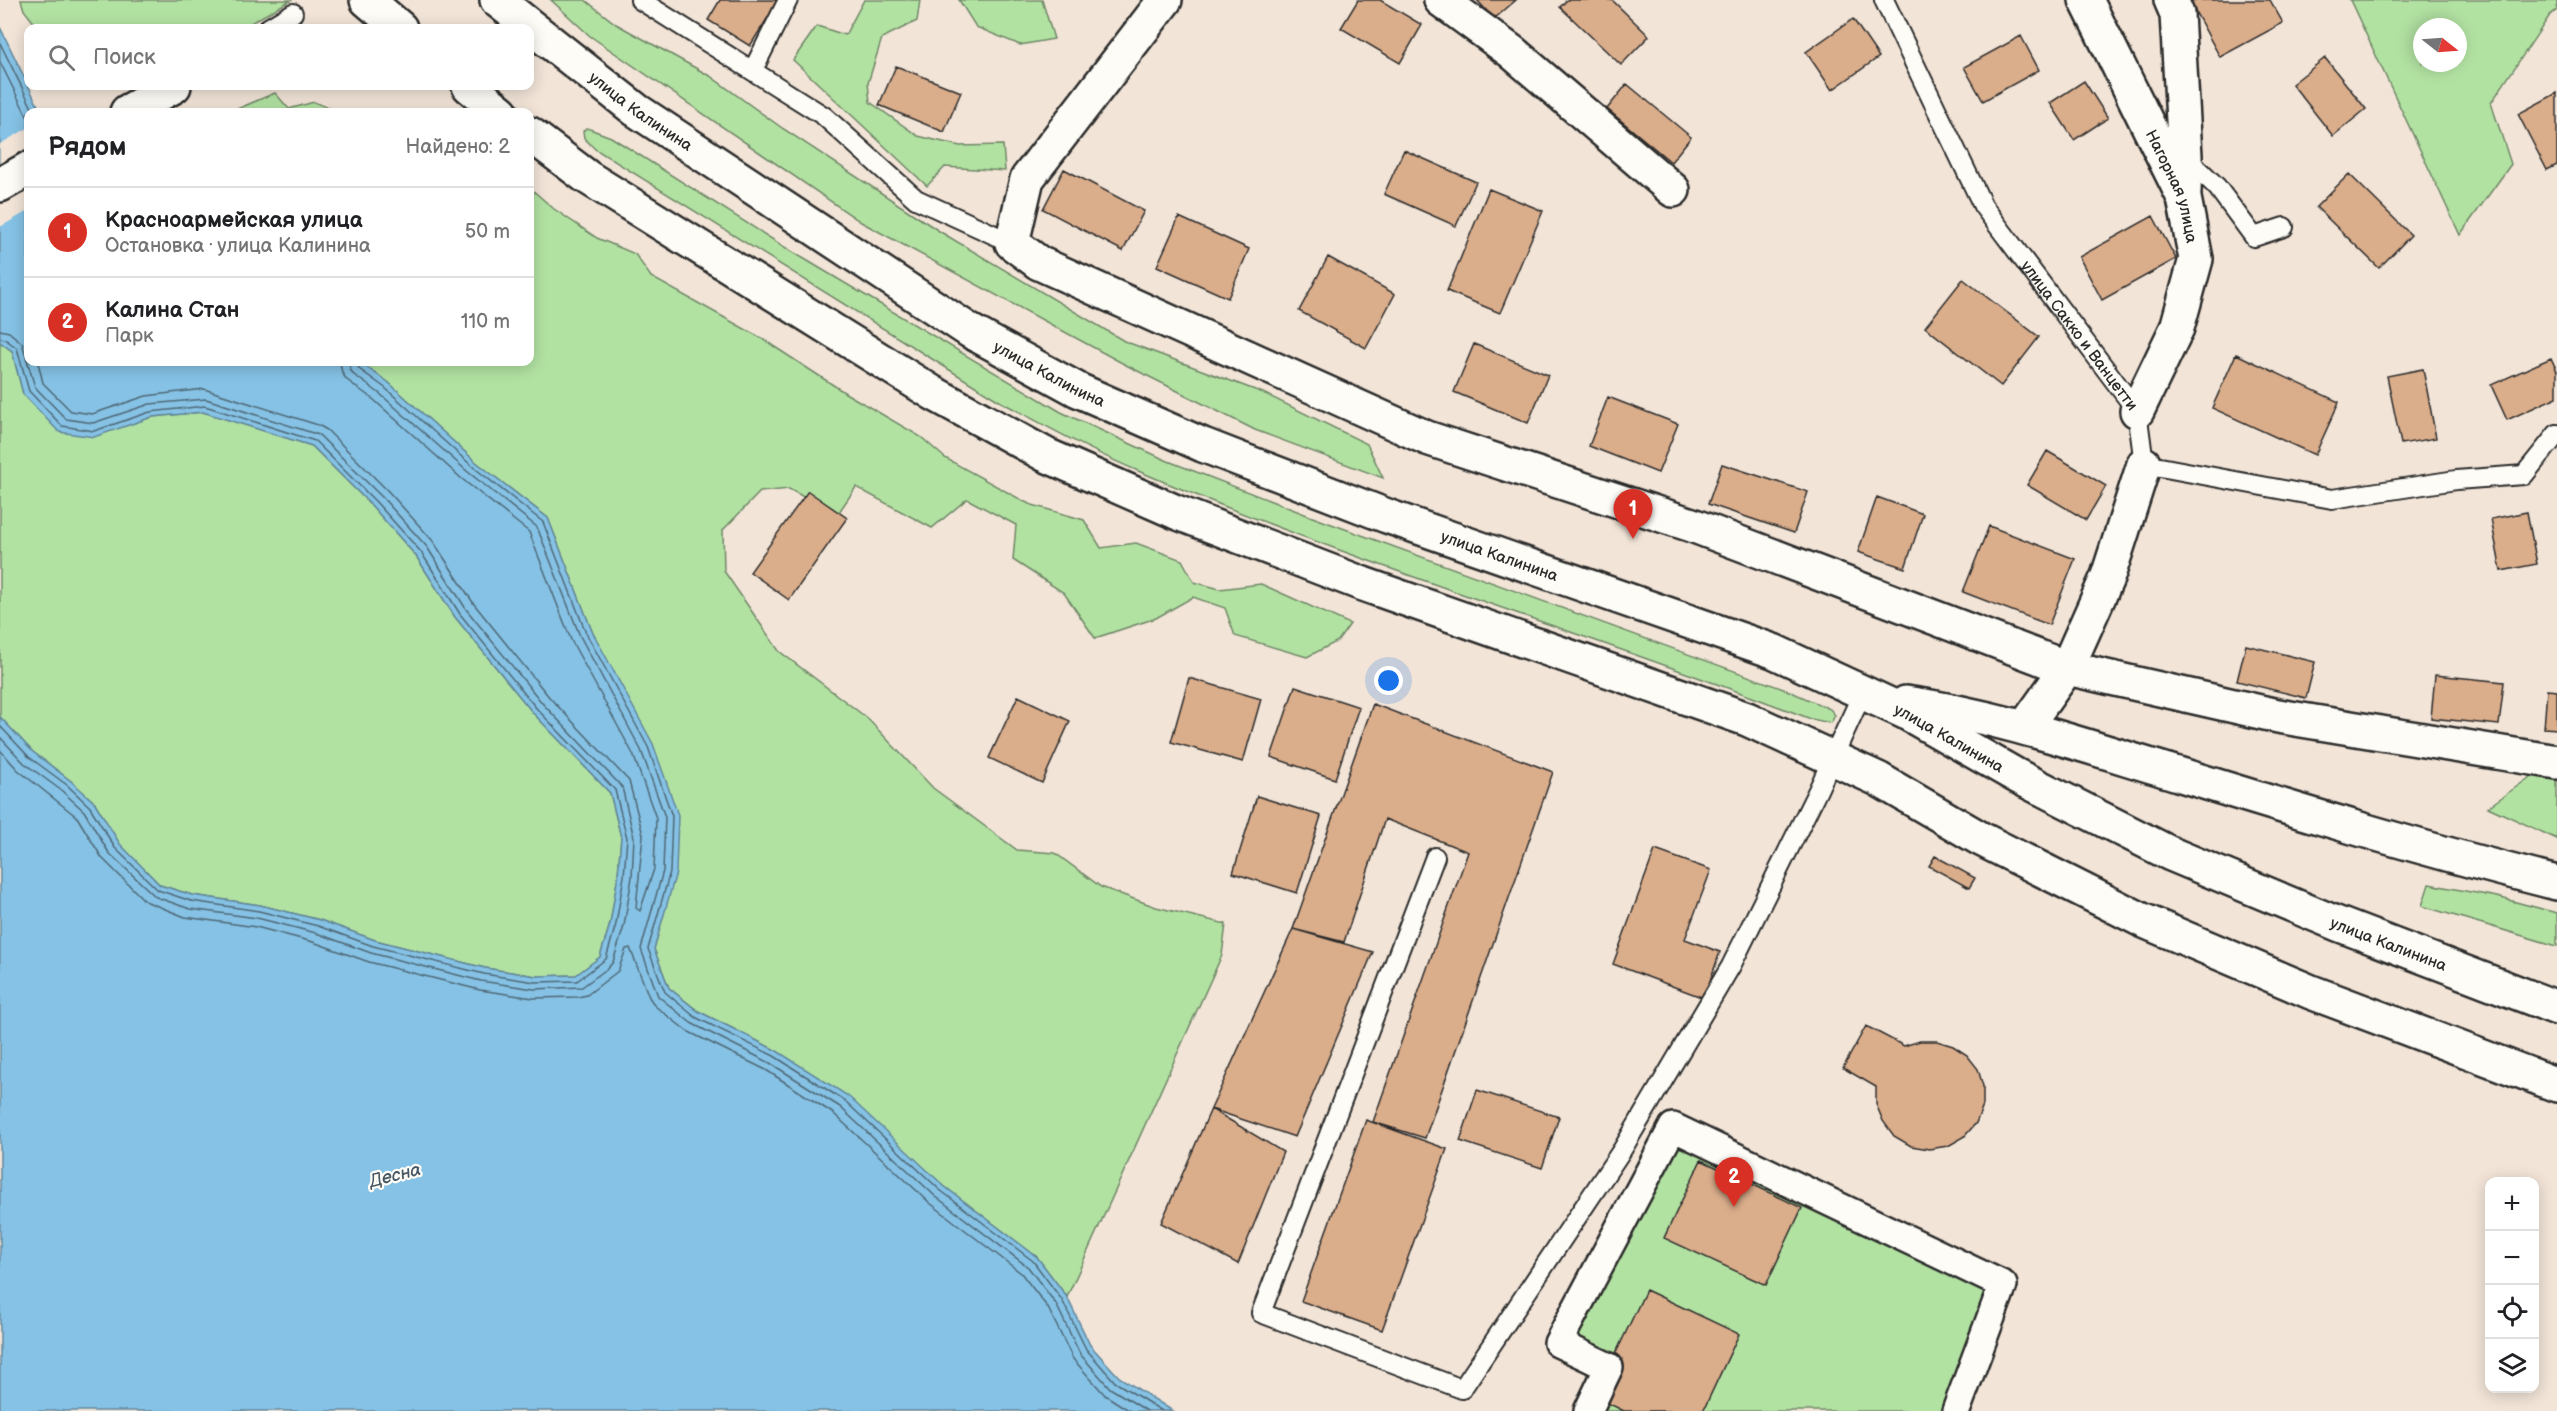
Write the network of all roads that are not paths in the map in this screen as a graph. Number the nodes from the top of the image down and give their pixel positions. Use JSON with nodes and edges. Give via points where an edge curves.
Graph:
{"nodes":[{"id":1,"x":368,"y":0,"type":"edge"},
{"id":2,"x":497,"y":0,"type":"edge"},
{"id":3,"x":640,"y":0,"type":"edge"},
{"id":4,"x":788,"y":0,"type":"edge"},
{"id":5,"x":1165,"y":0,"type":"edge"},
{"id":6,"x":1441,"y":0,"type":"edge"},
{"id":7,"x":1884,"y":0,"type":"edge"},
{"id":8,"x":2086,"y":0,"type":"edge"},
{"id":9,"x":2171,"y":0,"type":"edge"},
{"id":10,"x":293,"y":13,"type":"dead end"},
{"id":11,"x":275,"y":24,"type":"edge"},
{"id":12,"x":395,"y":24,"type":"edge"},
{"id":13,"x":527,"y":24,"type":"edge"},
{"id":14,"x":534,"y":29,"type":"edge"},
{"id":15,"x":753,"y":70,"type":"junction"},
{"id":16,"x":166,"y":90,"type":"edge"},
{"id":17,"x":474,"y":90,"type":"edge"},
{"id":18,"x":134,"y":108,"type":"edge"},
{"id":19,"x":496,"y":108,"type":"edge"},
{"id":20,"x":534,"y":137,"type":"edge"},
{"id":21,"x":2185,"y":156,"type":"junction"},
{"id":22,"x":24,"y":171,"type":"edge"},
{"id":23,"x":0,"y":185,"type":"edge"},
{"id":24,"x":1673,"y":190,"type":"dead end"},
{"id":25,"x":2184,"y":198,"type":"junction"},
{"id":26,"x":2283,"y":227,"type":"dead end"},
{"id":27,"x":1012,"y":243,"type":"junction"},
{"id":28,"x":2137,"y":411,"type":"junction"},
{"id":29,"x":2557,"y":434,"type":"edge"},
{"id":30,"x":2144,"y":464,"type":"junction"},
{"id":31,"x":2067,"y":668,"type":"junction"},
{"id":32,"x":1872,"y":695,"type":"junction"},
{"id":33,"x":2025,"y":727,"type":"junction"},
{"id":34,"x":1834,"y":757,"type":"junction"},
{"id":35,"x":2557,"y":762,"type":"edge"},
{"id":36,"x":1435,"y":857,"type":"dead end"},
{"id":37,"x":2557,"y":883,"type":"edge"},
{"id":38,"x":2557,"y":1008,"type":"edge"},
{"id":39,"x":2557,"y":1085,"type":"edge"},
{"id":40,"x":1588,"y":1411,"type":"edge"},
{"id":41,"x":1956,"y":1411,"type":"edge"}],
"edges":[{"from":1,"to":12,"type":"main road"},
{"from":2,"to":13,"type":"main road","name":"улица Калинина"},
{"from":3,"to":15,"type":"lane"},
{"from":4,"to":15,"type":"lane"},
{"from":5,"to":27,"type":"main road","via":[[1027,179]]},
{"from":6,"to":24,"type":"main road","via":[[1512,52]]},
{"from":7,"to":28,"type":"lane","name":"улица Сакко и Ванцетти","via":[[1983,206]]},
{"from":8,"to":25,"type":"main road","name":"Нагорная улица"},
{"from":9,"to":21,"type":"main road","via":[[2177,14]]},
{"from":10,"to":11,"type":"lane"},
{"from":14,"to":32,"type":"main road","name":"улица Калинина","via":[[636,110],[970,331],[1078,390],[1311,487],[1737,638]]},
{"from":15,"to":27,"type":"lane","via":[[824,116],[916,199]]},
{"from":16,"to":18,"type":"main road"},
{"from":17,"to":19,"type":"main road"},
{"from":20,"to":34,"type":"main road","via":[[587,177],[933,393],[1046,455],[1275,550],[1703,702]]},
{"from":21,"to":25,"type":"main road"},
{"from":21,"to":26,"type":"lane","via":[[2217,187],[2254,237]]},
{"from":22,"to":23,"type":"main road"},
{"from":25,"to":28,"type":"main road","name":"Нагорная улица","via":[[2196,259],[2177,328]]},
{"from":27,"to":31,"type":"main road","via":[[1039,263],[1427,438],[1692,525]]},
{"from":28,"to":30,"type":"lane","name":"улица Сакко и Ванцетти"},
{"from":29,"to":30,"type":"lane","via":[[2524,475],[2456,480],[2332,499]]},
{"from":30,"to":31,"type":"main road","via":[[2108,576]]},
{"from":31,"to":33,"type":"main road"},
{"from":31,"to":35,"type":"main road","via":[[2278,716]]},
{"from":32,"to":33,"type":"main road"},
{"from":32,"to":34,"type":"lane"},
{"from":32,"to":38,"type":"main road","name":"улица Калинина","via":[[2017,776],[2171,854],[2338,924]]},
{"from":33,"to":37,"type":"main road","via":[[2347,826]]},
{"from":34,"to":36,"type":"lane","via":[[1731,966],[1622,1150],[1462,1389],[1261,1313]]},
{"from":34,"to":39,"type":"main road","via":[[1981,839],[2142,920],[2311,992]]},
{"from":40,"to":41,"type":"street","via":[[1609,1367],[1557,1343],[1673,1127],[2003,1285]]}]}
